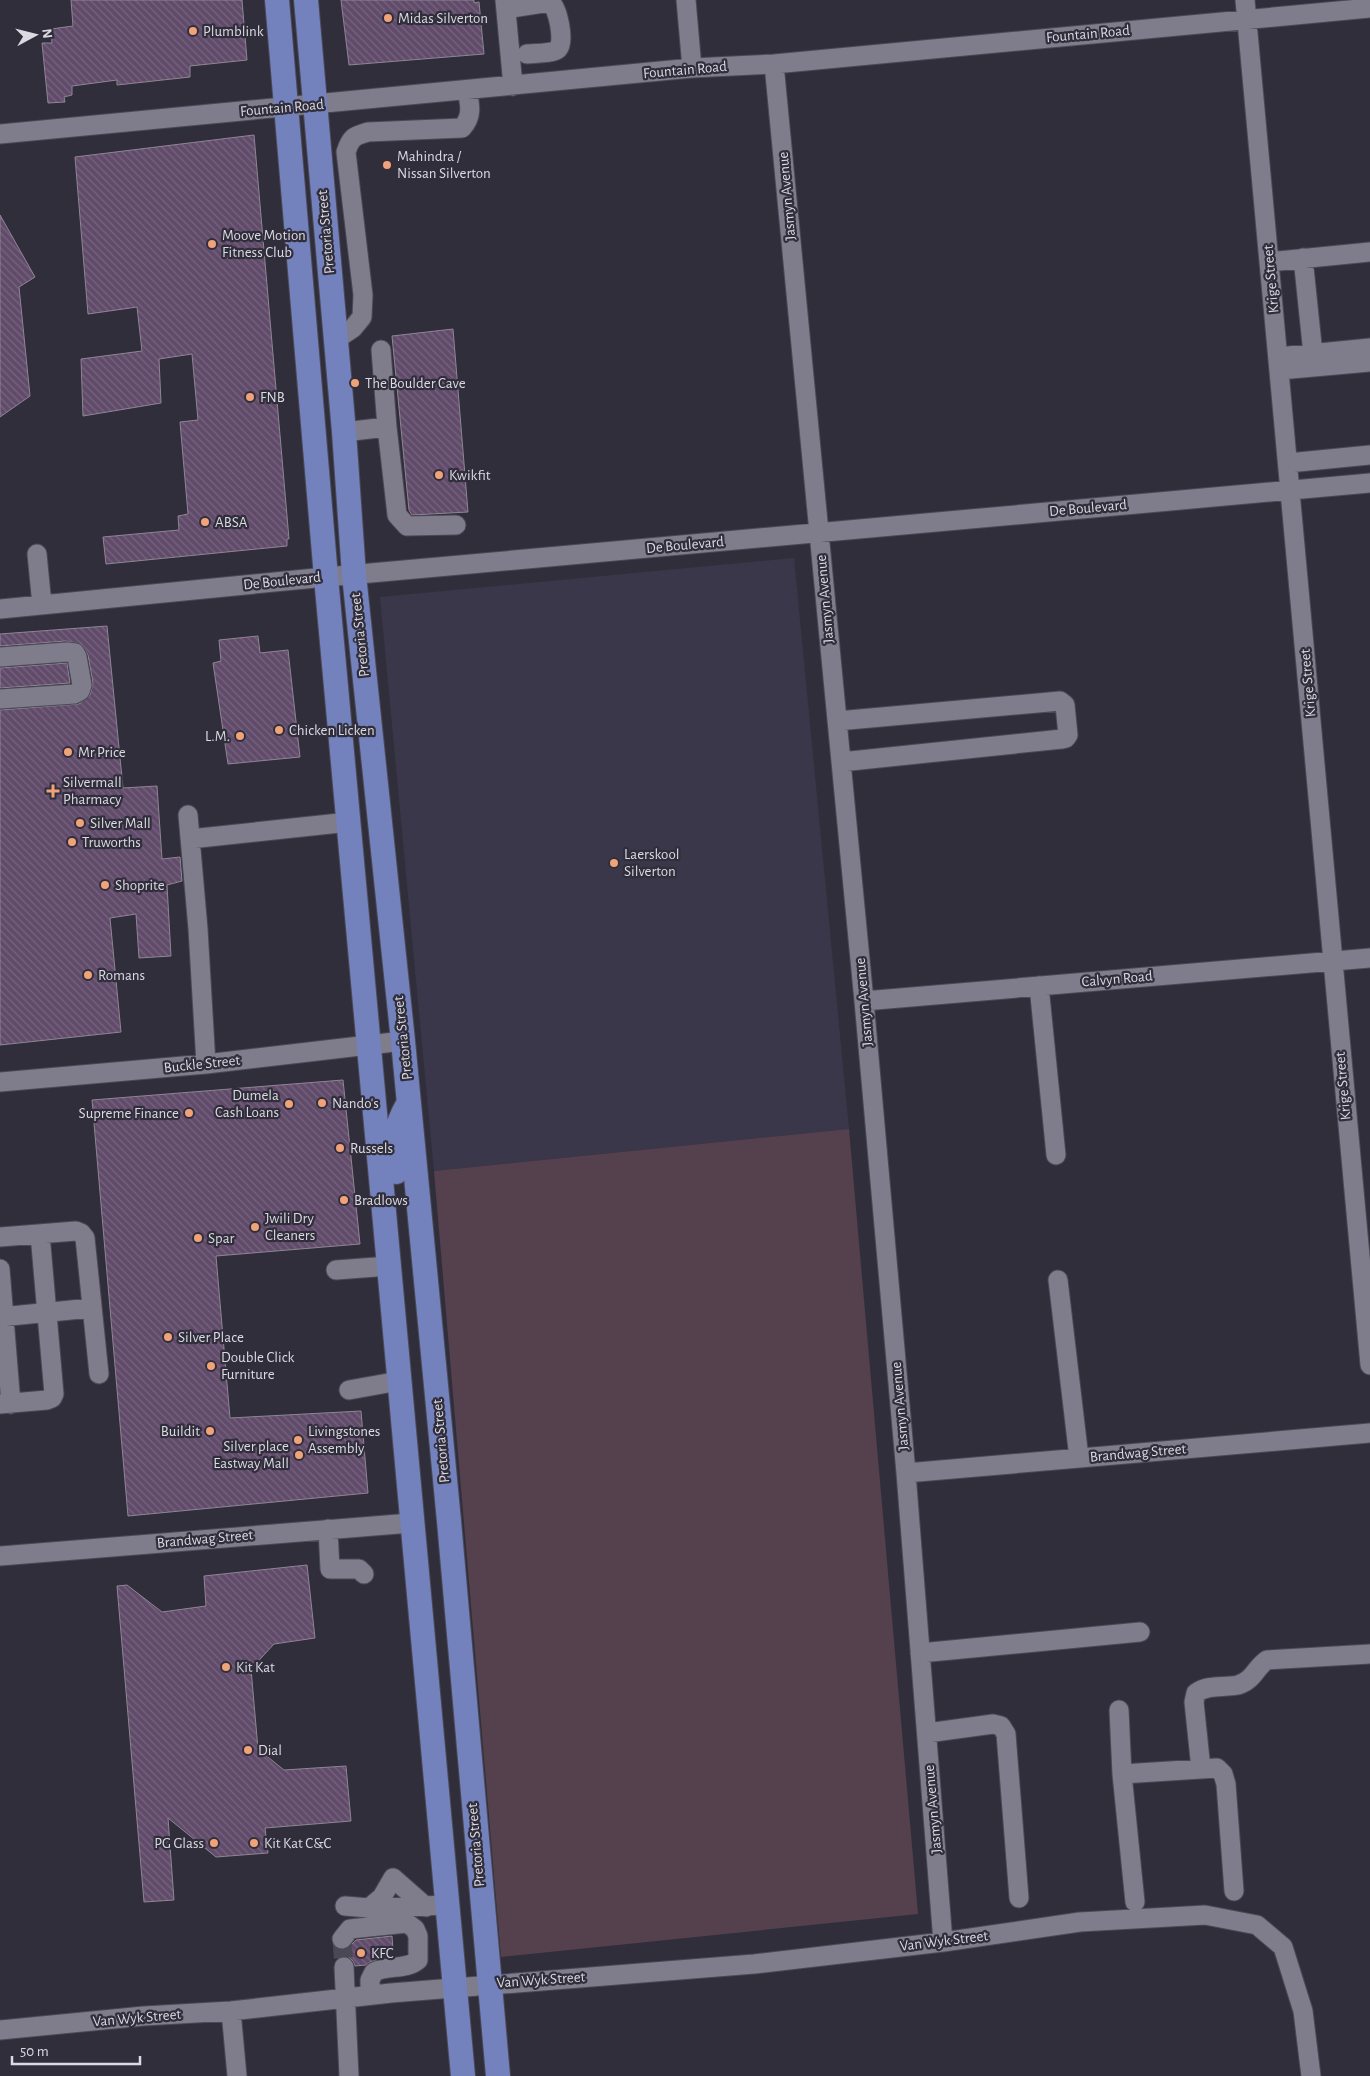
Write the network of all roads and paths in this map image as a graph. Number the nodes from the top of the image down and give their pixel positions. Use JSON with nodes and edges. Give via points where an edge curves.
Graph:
{"nodes":[{"id":1,"x":277,"y":0,"type":"edge"},
{"id":2,"x":306,"y":0,"type":"edge"},
{"id":3,"x":686,"y":0,"type":"edge"},
{"id":4,"x":505,"y":4,"type":"edge"},
{"id":5,"x":1370,"y":8,"type":"edge"},
{"id":6,"x":1245,"y":9,"type":"edge"},
{"id":7,"x":527,"y":54,"type":"dead end"},
{"id":8,"x":774,"y":64,"type":"junction"},
{"id":9,"x":692,"y":68,"type":"junction"},
{"id":10,"x":513,"y":86,"type":"junction"},
{"id":11,"x":467,"y":90,"type":"junction"},
{"id":12,"x":316,"y":105,"type":"junction"},
{"id":13,"x":287,"y":107,"type":"junction"},
{"id":14,"x":0,"y":134,"type":"edge"},
{"id":15,"x":1370,"y":252,"type":"edge"},
{"id":16,"x":1304,"y":258,"type":"junction"},
{"id":17,"x":1269,"y":262,"type":"junction"},
{"id":18,"x":335,"y":340,"type":"junction"},
{"id":19,"x":1370,"y":348,"type":"edge"},
{"id":20,"x":381,"y":350,"type":"dead end"},
{"id":21,"x":1314,"y":354,"type":"junction"},
{"id":22,"x":1370,"y":362,"type":"edge"},
{"id":23,"x":1279,"y":364,"type":"junction"},
{"id":24,"x":387,"y":427,"type":"junction"},
{"id":25,"x":344,"y":432,"type":"junction"},
{"id":26,"x":1370,"y":456,"type":"edge"},
{"id":27,"x":1288,"y":463,"type":"junction"},
{"id":28,"x":1370,"y":483,"type":"edge"},
{"id":29,"x":1291,"y":490,"type":"junction"},
{"id":30,"x":456,"y":525,"type":"dead end"},
{"id":31,"x":819,"y":532,"type":"junction"},
{"id":32,"x":37,"y":554,"type":"dead end"},
{"id":33,"x":354,"y":575,"type":"junction"},
{"id":34,"x":326,"y":577,"type":"junction"},
{"id":35,"x":42,"y":605,"type":"junction"},
{"id":36,"x":0,"y":609,"type":"edge"},
{"id":37,"x":0,"y":657,"type":"edge"},
{"id":38,"x":0,"y":699,"type":"edge"},
{"id":39,"x":837,"y":721,"type":"junction"},
{"id":40,"x":841,"y":762,"type":"junction"},
{"id":41,"x":188,"y":815,"type":"dead end"},
{"id":42,"x":349,"y":822,"type":"junction"},
{"id":43,"x":190,"y":839,"type":"junction"},
{"id":44,"x":1370,"y":958,"type":"edge"},
{"id":45,"x":1332,"y":961,"type":"junction"},
{"id":46,"x":1038,"y":986,"type":"junction"},
{"id":47,"x":864,"y":1000,"type":"junction"},
{"id":48,"x":403,"y":1041,"type":"junction"},
{"id":49,"x":369,"y":1046,"type":"junction"},
{"id":50,"x":206,"y":1064,"type":"junction"},
{"id":51,"x":0,"y":1082,"type":"edge"},
{"id":52,"x":409,"y":1103,"type":"junction"},
{"id":53,"x":1056,"y":1154,"type":"dead end"},
{"id":54,"x":40,"y":1234,"type":"junction"},
{"id":55,"x":0,"y":1237,"type":"edge"},
{"id":56,"x":389,"y":1266,"type":"junction"},
{"id":57,"x":0,"y":1269,"type":"edge"},
{"id":58,"x":336,"y":1270,"type":"dead end"},
{"id":59,"x":1058,"y":1280,"type":"dead end"},
{"id":60,"x":91,"y":1308,"type":"junction"},
{"id":61,"x":47,"y":1312,"type":"junction"},
{"id":62,"x":2,"y":1317,"type":"edge"},
{"id":63,"x":1370,"y":1365,"type":"edge"},
{"id":64,"x":99,"y":1374,"type":"dead end"},
{"id":65,"x":399,"y":1380,"type":"junction"},
{"id":66,"x":348,"y":1390,"type":"dead end"},
{"id":67,"x":6,"y":1404,"type":"edge"},
{"id":68,"x":1370,"y":1433,"type":"edge"},
{"id":69,"x":1078,"y":1458,"type":"junction"},
{"id":70,"x":906,"y":1473,"type":"junction"},
{"id":71,"x":411,"y":1523,"type":"junction"},
{"id":72,"x":328,"y":1529,"type":"junction"},
{"id":73,"x":0,"y":1556,"type":"edge"},
{"id":74,"x":364,"y":1574,"type":"dead end"},
{"id":75,"x":1140,"y":1632,"type":"dead end"},
{"id":76,"x":920,"y":1653,"type":"junction"},
{"id":77,"x":1370,"y":1654,"type":"edge"},
{"id":78,"x":1119,"y":1710,"type":"dead end"},
{"id":79,"x":926,"y":1733,"type":"junction"},
{"id":80,"x":1201,"y":1769,"type":"junction"},
{"id":81,"x":1122,"y":1774,"type":"junction"},
{"id":82,"x":1234,"y":1891,"type":"dead end"},
{"id":83,"x":1019,"y":1898,"type":"dead end"},
{"id":84,"x":1134,"y":1902,"type":"dead end"},
{"id":85,"x":345,"y":1906,"type":"dead end"},
{"id":86,"x":437,"y":1906,"type":"junction"},
{"id":87,"x":369,"y":1908,"type":"junction"},
{"id":88,"x":342,"y":1939,"type":"dead end"},
{"id":89,"x":943,"y":1942,"type":"junction"},
{"id":90,"x":344,"y":1967,"type":"tunnel mouth"},
{"id":91,"x":488,"y":1984,"type":"junction"},
{"id":92,"x":455,"y":1988,"type":"junction"},
{"id":93,"x":370,"y":1995,"type":"junction"},
{"id":94,"x":345,"y":1998,"type":"junction"},
{"id":95,"x":231,"y":2011,"type":"junction"},
{"id":96,"x":0,"y":2030,"type":"edge"},
{"id":97,"x":237,"y":2076,"type":"edge"},
{"id":98,"x":349,"y":2076,"type":"edge"},
{"id":99,"x":463,"y":2076,"type":"edge"},
{"id":100,"x":498,"y":2076,"type":"edge"},
{"id":101,"x":1311,"y":2076,"type":"edge"}],
"edges":[{"from":1,"to":13,"type":"main road","name":"Pretoria Street"},
{"from":2,"to":12,"type":"main road","name":"Pretoria Street"},
{"from":3,"to":9,"type":"street"},
{"from":4,"to":7,"type":"street","via":[[550,2],[557,11],[560,47],[555,51]]},
{"from":4,"to":10,"type":"street"},
{"from":5,"to":6,"type":"street","name":"Fountain Road"},
{"from":6,"to":8,"type":"street","name":"Fountain Road"},
{"from":6,"to":17,"type":"street","name":"Krige Street"},
{"from":8,"to":9,"type":"street","name":"Fountain Road"},
{"from":8,"to":31,"type":"street","name":"Jasmyn Avenue"},
{"from":9,"to":10,"type":"street","name":"Fountain Road"},
{"from":10,"to":11,"type":"street","name":"Fountain Road"},
{"from":11,"to":12,"type":"street","name":"Fountain Road"},
{"from":11,"to":18,"type":"street","via":[[471,110],[469,121],[462,128],[368,132],[354,136],[349,144],[346,152],[363,295],[362,317],[353,328]]},
{"from":12,"to":13,"type":"street","name":"Fountain Road"},
{"from":12,"to":18,"type":"main road","name":"Pretoria Street"},
{"from":13,"to":14,"type":"street","name":"Fountain Road"},
{"from":13,"to":34,"type":"main road","name":"Pretoria Street"},
{"from":15,"to":16,"type":"street"},
{"from":16,"to":17,"type":"street"},
{"from":16,"to":21,"type":"street"},
{"from":17,"to":23,"type":"street","name":"Krige Street"},
{"from":18,"to":25,"type":"main road","name":"Pretoria Street"},
{"from":19,"to":21,"type":"street"},
{"from":20,"to":24,"type":"street"},
{"from":21,"to":23,"type":"street"},
{"from":22,"to":23,"type":"street"},
{"from":23,"to":27,"type":"street","name":"Krige Street"},
{"from":24,"to":25,"type":"street"},
{"from":24,"to":30,"type":"street","via":[[397,515],[407,526]]},
{"from":25,"to":33,"type":"main road","name":"Pretoria Street"},
{"from":26,"to":27,"type":"street"},
{"from":27,"to":29,"type":"street","name":"Krige Street"},
{"from":28,"to":29,"type":"street","name":"De Boulevard"},
{"from":29,"to":31,"type":"street","name":"De Boulevard"},
{"from":29,"to":45,"type":"street","name":"Krige Street"},
{"from":31,"to":33,"type":"street","name":"De Boulevard"},
{"from":31,"to":39,"type":"street","name":"Jasmyn Avenue"},
{"from":32,"to":35,"type":"street"},
{"from":33,"to":34,"type":"street","name":"De Boulevard"},
{"from":33,"to":48,"type":"main road","name":"Pretoria Street"},
{"from":34,"to":35,"type":"street","name":"De Boulevard"},
{"from":34,"to":42,"type":"main road","name":"Pretoria Street"},
{"from":35,"to":36,"type":"street","name":"De Boulevard"},
{"from":37,"to":38,"type":"street","via":[[74,653],[82,685],[74,694]]},
{"from":39,"to":40,"type":"street","name":"Jasmyn Avenue"},
{"from":39,"to":40,"type":"street","via":[[1060,701],[1065,705],[1068,735],[1062,739]]},
{"from":40,"to":47,"type":"street","name":"Jasmyn Avenue"},
{"from":41,"to":43,"type":"street"},
{"from":42,"to":43,"type":"street"},
{"from":42,"to":49,"type":"main road","name":"Pretoria Street"},
{"from":43,"to":50,"type":"street"},
{"from":44,"to":45,"type":"street","name":"Calvyn Road"},
{"from":45,"to":46,"type":"street","name":"Calvyn Road"},
{"from":45,"to":63,"type":"street","name":"Krige Street"},
{"from":46,"to":47,"type":"street","name":"Calvyn Road"},
{"from":46,"to":53,"type":"street"},
{"from":47,"to":70,"type":"street","name":"Jasmyn Avenue"},
{"from":48,"to":49,"type":"street","name":"Buckle Street"},
{"from":48,"to":52,"type":"main road","name":"Pretoria Street"},
{"from":49,"to":50,"type":"street","name":"Buckle Street"},
{"from":49,"to":56,"type":"main road","name":"Pretoria Street"},
{"from":50,"to":51,"type":"street","name":"Buckle Street"},
{"from":52,"to":65,"type":"main road","via":[[394,1136],[411,1357],[406,1375]]},
{"from":52,"to":91,"type":"main road","name":"Pretoria Street","via":[[449,1521]]},
{"from":54,"to":55,"type":"street"},
{"from":54,"to":60,"type":"street","via":[[81,1233]]},
{"from":54,"to":61,"type":"street"},
{"from":56,"to":58,"type":"street"},
{"from":56,"to":65,"type":"main road","name":"Pretoria Street"},
{"from":57,"to":62,"type":"street"},
{"from":59,"to":69,"type":"street"},
{"from":60,"to":61,"type":"street"},
{"from":60,"to":64,"type":"street"},
{"from":61,"to":62,"type":"street"},
{"from":61,"to":67,"type":"street","via":[[54,1394],[47,1400]]},
{"from":62,"to":67,"type":"street"},
{"from":65,"to":66,"type":"street"},
{"from":65,"to":71,"type":"main road","name":"Pretoria Street"},
{"from":68,"to":69,"type":"street","name":"Brandwag Street"},
{"from":69,"to":70,"type":"street","name":"Brandwag Street"},
{"from":70,"to":76,"type":"street","name":"Jasmyn Avenue"},
{"from":71,"to":72,"type":"street","name":"Brandwag Street"},
{"from":71,"to":86,"type":"main road","name":"Pretoria Street"},
{"from":72,"to":73,"type":"street","name":"Brandwag Street"},
{"from":72,"to":74,"type":"street","via":[[330,1569],[357,1569]]},
{"from":75,"to":76,"type":"street"},
{"from":76,"to":79,"type":"street","name":"Jasmyn Avenue"},
{"from":77,"to":80,"type":"street","via":[[1267,1660],[1256,1673],[1239,1684],[1204,1688],[1196,1693],[1194,1702]]},
{"from":78,"to":81,"type":"street"},
{"from":79,"to":83,"type":"street","via":[[993,1724],[1000,1726],[1006,1734]]},
{"from":79,"to":89,"type":"street","name":"Jasmyn Avenue"},
{"from":80,"to":81,"type":"street"},
{"from":80,"to":82,"type":"street","via":[[1217,1768],[1226,1784]]},
{"from":81,"to":84,"type":"street"},
{"from":85,"to":87,"type":"street"},
{"from":86,"to":87,"type":"street"},
{"from":86,"to":87,"type":"street","via":[[393,1878],[382,1897]]},
{"from":86,"to":92,"type":"main road","name":"Pretoria Street"},
{"from":88,"to":93,"type":"street","via":[[350,1929],[370,1926],[407,1923],[415,1929],[418,1960],[374,1972],[370,1980]]},
{"from":89,"to":91,"type":"street","name":"Van Wyk Street","via":[[754,1964]]},
{"from":89,"to":101,"type":"street","name":"Van Wyk Street","via":[[1080,1922],[1205,1915],[1257,1926],[1282,1947],[1303,2011]]},
{"from":90,"to":94,"type":"street"},
{"from":91,"to":92,"type":"street","name":"Van Wyk Street"},
{"from":91,"to":100,"type":"main road","name":"Pretoria Street"},
{"from":92,"to":93,"type":"street","name":"Van Wyk Street"},
{"from":92,"to":99,"type":"main road","name":"Pretoria Street"},
{"from":93,"to":94,"type":"street","name":"Van Wyk Street"},
{"from":94,"to":95,"type":"street","name":"Van Wyk Street"},
{"from":94,"to":98,"type":"street"},
{"from":95,"to":96,"type":"street","name":"Van Wyk Street"},
{"from":95,"to":97,"type":"street"}]}
